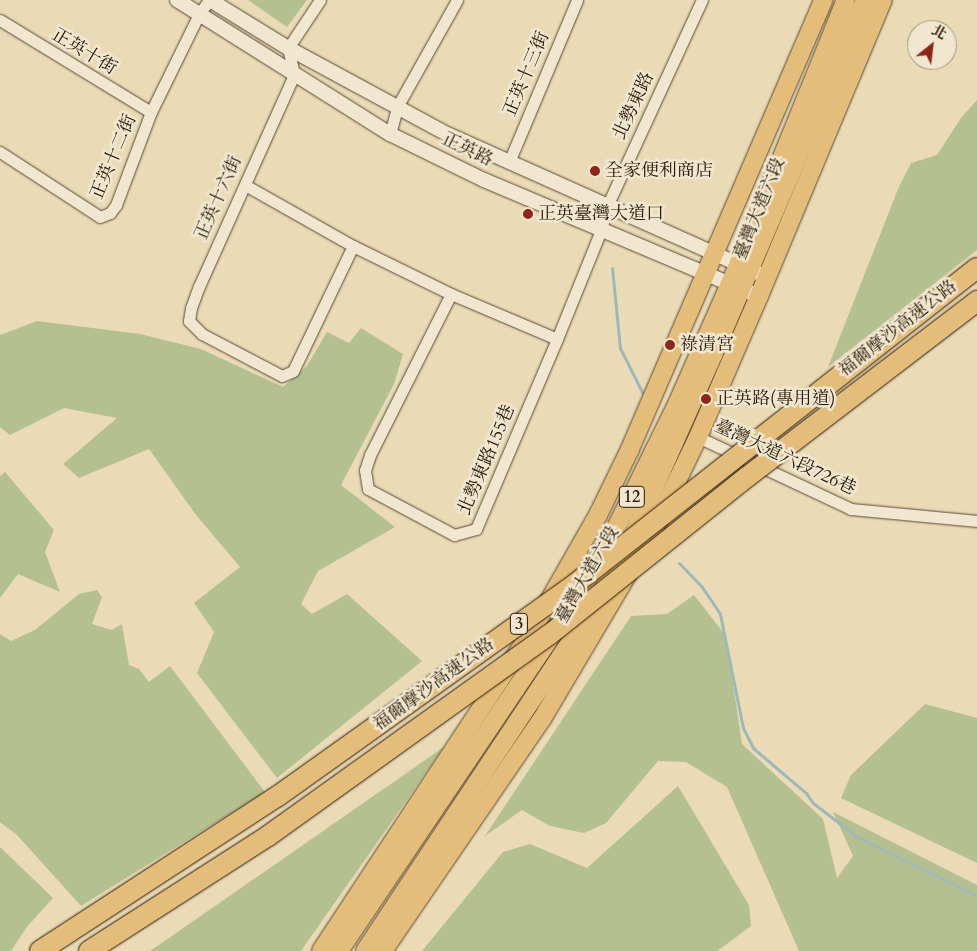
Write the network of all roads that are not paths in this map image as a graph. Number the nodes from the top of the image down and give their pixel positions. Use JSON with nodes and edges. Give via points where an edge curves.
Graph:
{"nodes":[{"id":1,"x":177,"y":0,"type":"edge"},
{"id":2,"x":210,"y":0,"type":"edge"},
{"id":3,"x":320,"y":0,"type":"edge"},
{"id":4,"x":457,"y":0,"type":"edge"},
{"id":5,"x":577,"y":0,"type":"edge"},
{"id":6,"x":702,"y":0,"type":"edge"},
{"id":7,"x":823,"y":0,"type":"edge"},
{"id":8,"x":846,"y":0,"type":"edge"},
{"id":9,"x":865,"y":0,"type":"edge"},
{"id":10,"x":883,"y":0,"type":"edge"},
{"id":11,"x":199,"y":14,"type":"junction"},
{"id":12,"x":0,"y":20,"type":"edge"},
{"id":13,"x":288,"y":48,"type":"junction"},
{"id":14,"x":294,"y":75,"type":"junction"},
{"id":15,"x":397,"y":107,"type":"junction"},
{"id":16,"x":151,"y":112,"type":"junction"},
{"id":17,"x":390,"y":134,"type":"junction"},
{"id":18,"x":0,"y":152,"type":"edge"},
{"id":19,"x":509,"y":162,"type":"junction"},
{"id":20,"x":245,"y":185,"type":"junction"},
{"id":21,"x":608,"y":204,"type":"junction"},
{"id":22,"x":601,"y":230,"type":"junction"},
{"id":23,"x":353,"y":246,"type":"junction"},
{"id":24,"x":714,"y":252,"type":"junction"},
{"id":25,"x":744,"y":266,"type":"junction"},
{"id":26,"x":977,"y":268,"type":"edge"},
{"id":27,"x":705,"y":274,"type":"junction"},
{"id":28,"x":767,"y":277,"type":"junction"},
{"id":29,"x":735,"y":286,"type":"junction"},
{"id":30,"x":451,"y":294,"type":"junction"},
{"id":31,"x":759,"y":296,"type":"junction"},
{"id":32,"x":977,"y":301,"type":"edge"},
{"id":33,"x":557,"y":339,"type":"junction"},
{"id":34,"x":698,"y":437,"type":"junction"},
{"id":35,"x":977,"y":521,"type":"edge"},
{"id":36,"x":40,"y":951,"type":"edge"},
{"id":37,"x":89,"y":951,"type":"edge"},
{"id":38,"x":321,"y":951,"type":"edge"},
{"id":39,"x":339,"y":951,"type":"edge"},
{"id":40,"x":365,"y":951,"type":"edge"},
{"id":41,"x":383,"y":951,"type":"edge"}],
"edges":[{"from":1,"to":11,"type":"street","name":"正英路"},
{"from":2,"to":11,"type":"street","name":"正英十二街"},
{"from":2,"to":13,"type":"street","name":"正英路"},
{"from":3,"to":13,"type":"street"},
{"from":4,"to":15,"type":"street"},
{"from":5,"to":19,"type":"street","name":"正英十三街"},
{"from":6,"to":21,"type":"street","name":"北勢東路"},
{"from":7,"to":24,"type":"main road","name":"臺灣大道六段","number":"12"},
{"from":8,"to":25,"type":"main road","name":"臺灣大道六段","number":"12"},
{"from":9,"to":25,"type":"main road","name":"臺灣大道六段","number":"12"},
{"from":10,"to":28,"type":"main road","name":"臺灣大道六段","number":"12"},
{"from":11,"to":14,"type":"street","name":"正英路"},
{"from":11,"to":16,"type":"street","name":"正英十二街"},
{"from":12,"to":16,"type":"street","name":"正英十街"},
{"from":13,"to":14,"type":"street"},
{"from":13,"to":15,"type":"street","name":"正英路"},
{"from":14,"to":17,"type":"street","name":"正英路"},
{"from":14,"to":20,"type":"street","name":"正英十六街"},
{"from":15,"to":17,"type":"street"},
{"from":15,"to":19,"type":"street","name":"正英路"},
{"from":16,"to":18,"type":"street","name":"正英十二街","via":[[116,205],[110,213],[100,217]]},
{"from":17,"to":22,"type":"street","name":"正英路","via":[[484,180]]},
{"from":19,"to":21,"type":"street","name":"正英路"},
{"from":20,"to":23,"type":"street"},
{"from":20,"to":23,"type":"street","name":"正英十六街","via":[[191,308],[189,321],[202,334],[282,376],[293,371]]},
{"from":21,"to":22,"type":"street","name":"北勢東路"},
{"from":21,"to":24,"type":"street","name":"正英路"},
{"from":22,"to":27,"type":"street","name":"正英路"},
{"from":22,"to":33,"type":"street","name":"北勢東路"},
{"from":23,"to":30,"type":"street"},
{"from":24,"to":25,"type":"street","name":"正英路"},
{"from":24,"to":27,"type":"main road","name":"臺灣大道六段","number":"12"},
{"from":25,"to":28,"type":"street","name":"正英路"},
{"from":25,"to":29,"type":"main road","name":"臺灣大道六段","number":"12"},
{"from":26,"to":36,"type":"highway","name":"福爾摩沙高速公路","number":"3","bridge":true,"via":[[575,584],[278,796]]},
{"from":27,"to":29,"type":"street","name":"正英路"},
{"from":27,"to":38,"type":"main road","name":"臺灣大道六段","number":"12","via":[[630,449],[529,636]]},
{"from":28,"to":31,"type":"main road","name":"臺灣大道六段","number":"12"},
{"from":29,"to":31,"type":"street","name":"正英路"},
{"from":29,"to":39,"type":"main road","name":"臺灣大道六段","number":"12","via":[[617,526],[576,600]]},
{"from":29,"to":40,"type":"main road","name":"臺灣大道六段","number":"12","via":[[633,535],[592,609]]},
{"from":30,"to":33,"type":"street"},
{"from":30,"to":33,"type":"street","name":"北勢東路155巷","via":[[365,470],[368,489],[454,535],[476,529]]},
{"from":31,"to":34,"type":"main road","name":"臺灣大道六段","number":"12"},
{"from":32,"to":37,"type":"highway","name":"福爾摩沙高速公路","number":"3","bridge":true,"via":[[549,634],[268,836]]},
{"from":34,"to":35,"type":"street","name":"臺灣大道六段726巷","via":[[851,509]]},
{"from":34,"to":41,"type":"main road","name":"臺灣大道六段","number":"12","via":[[653,532],[542,719]]}]}
